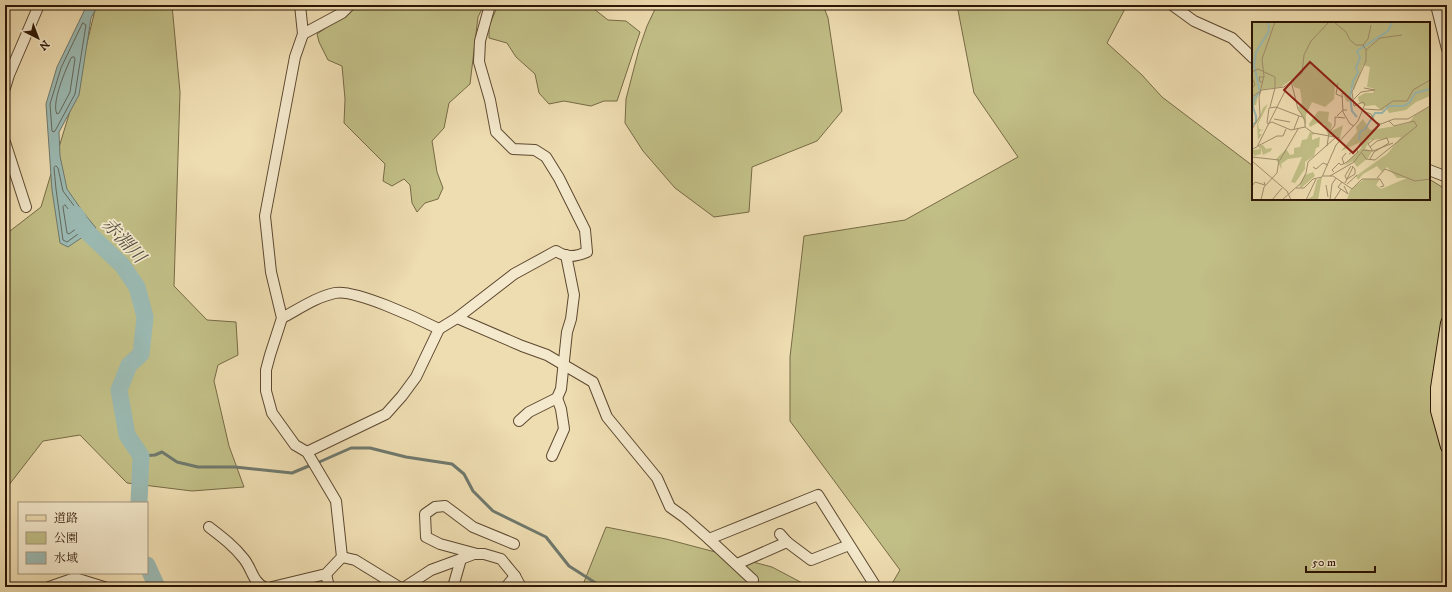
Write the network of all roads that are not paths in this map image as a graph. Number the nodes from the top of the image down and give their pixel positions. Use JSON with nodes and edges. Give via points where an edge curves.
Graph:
{"nodes":[{"id":1,"x":38,"y":5,"type":"edge"},
{"id":2,"x":300,"y":5,"type":"edge"},
{"id":3,"x":350,"y":5,"type":"edge"},
{"id":4,"x":490,"y":5,"type":"edge"},
{"id":5,"x":1172,"y":5,"type":"edge"},
{"id":6,"x":1437,"y":5,"type":"edge"},
{"id":7,"x":1447,"y":14,"type":"edge"},
{"id":8,"x":303,"y":34,"type":"junction"},
{"id":9,"x":1447,"y":49,"type":"edge"},
{"id":10,"x":1252,"y":57,"type":"edge"},
{"id":11,"x":7,"y":75,"type":"edge"},
{"id":12,"x":5,"y":88,"type":"edge"},
{"id":13,"x":5,"y":142,"type":"edge"},
{"id":14,"x":1430,"y":170,"type":"edge"},
{"id":15,"x":1447,"y":177,"type":"edge"},
{"id":16,"x":26,"y":207,"type":"dead end"},
{"id":17,"x":566,"y":255,"type":"junction"},
{"id":18,"x":282,"y":318,"type":"junction"},
{"id":19,"x":457,"y":318,"type":"junction"},
{"id":20,"x":1447,"y":323,"type":"edge"},
{"id":21,"x":439,"y":329,"type":"junction"},
{"id":22,"x":564,"y":365,"type":"junction"},
{"id":23,"x":557,"y":398,"type":"junction"},
{"id":24,"x":519,"y":421,"type":"dead end"},
{"id":25,"x":1447,"y":447,"type":"edge"},
{"id":26,"x":308,"y":454,"type":"junction"},
{"id":27,"x":552,"y":456,"type":"dead end"},
{"id":28,"x":208,"y":527,"type":"dead end"},
{"id":29,"x":709,"y":539,"type":"junction"},
{"id":30,"x":514,"y":544,"type":"dead end"},
{"id":31,"x":849,"y":545,"type":"junction"},
{"id":32,"x":476,"y":554,"type":"junction"},
{"id":33,"x":342,"y":557,"type":"junction"},
{"id":34,"x":461,"y":559,"type":"junction"},
{"id":35,"x":737,"y":564,"type":"junction"},
{"id":36,"x":326,"y":574,"type":"junction"},
{"id":37,"x":515,"y":576,"type":"junction"},
{"id":38,"x":753,"y":580,"type":"dead end"},
{"id":39,"x":258,"y":586,"type":"edge"},
{"id":40,"x":49,"y":587,"type":"edge"},
{"id":41,"x":104,"y":587,"type":"edge"},
{"id":42,"x":272,"y":587,"type":"edge"},
{"id":43,"x":329,"y":587,"type":"edge"},
{"id":44,"x":399,"y":587,"type":"edge"},
{"id":45,"x":406,"y":587,"type":"edge"},
{"id":46,"x":453,"y":587,"type":"edge"},
{"id":47,"x":506,"y":587,"type":"edge"},
{"id":48,"x":521,"y":587,"type":"edge"},
{"id":49,"x":876,"y":587,"type":"edge"}],
"edges":[{"from":1,"to":11,"type":"street"},
{"from":2,"to":8,"type":"street"},
{"from":3,"to":8,"type":"street","via":[[342,13]]},
{"from":4,"to":17,"type":"street","via":[[480,41],[479,62],[496,132],[513,149],[535,150],[546,157],[558,178],[585,230],[587,252],[576,256]]},
{"from":5,"to":10,"type":"street","via":[[1194,21],[1232,38]]},
{"from":6,"to":7,"type":"street"},
{"from":6,"to":9,"type":"street"},
{"from":8,"to":18,"type":"street","via":[[294,64],[264,216],[271,272]]},
{"from":11,"to":12,"type":"street"},
{"from":13,"to":16,"type":"street"},
{"from":14,"to":15,"type":"street"},
{"from":17,"to":19,"type":"street","via":[[556,251],[514,274]]},
{"from":17,"to":22,"type":"street","via":[[574,295]]},
{"from":18,"to":21,"type":"street","via":[[310,302],[336,292],[389,306]]},
{"from":18,"to":26,"type":"street","via":[[266,370],[266,392],[272,413],[295,445]]},
{"from":19,"to":21,"type":"street"},
{"from":19,"to":22,"type":"street","via":[[547,355]]},
{"from":20,"to":25,"type":"main road","via":[[1437,388],[1437,411]]},
{"from":21,"to":26,"type":"street","via":[[416,377],[386,414]]},
{"from":22,"to":23,"type":"street","via":[[561,389]]},
{"from":22,"to":29,"type":"street","via":[[593,382],[607,417],[656,478],[670,507]]},
{"from":23,"to":24,"type":"street","via":[[529,412]]},
{"from":23,"to":27,"type":"street","via":[[564,429]]},
{"from":26,"to":33,"type":"street","via":[[336,501]]},
{"from":28,"to":39,"type":"street","via":[[228,541],[245,561]]},
{"from":29,"to":31,"type":"street","via":[[818,494]]},
{"from":29,"to":35,"type":"street"},
{"from":30,"to":32,"type":"street","via":[[473,527],[446,506],[435,506],[425,514],[426,537],[440,544]]},
{"from":31,"to":35,"type":"street","via":[[812,560],[784,538]]},
{"from":31,"to":49,"type":"street"},
{"from":32,"to":34,"type":"street"},
{"from":32,"to":37,"type":"street","via":[[501,559]]},
{"from":33,"to":36,"type":"street"},
{"from":33,"to":44,"type":"street","via":[[355,560]]},
{"from":34,"to":45,"type":"street","via":[[431,570]]},
{"from":34,"to":46,"type":"street"},
{"from":35,"to":38,"type":"street"},
{"from":36,"to":42,"type":"street"},
{"from":36,"to":43,"type":"street"},
{"from":37,"to":47,"type":"street"},
{"from":37,"to":48,"type":"street"},
{"from":40,"to":41,"type":"street","via":[[75,578]]}]}
